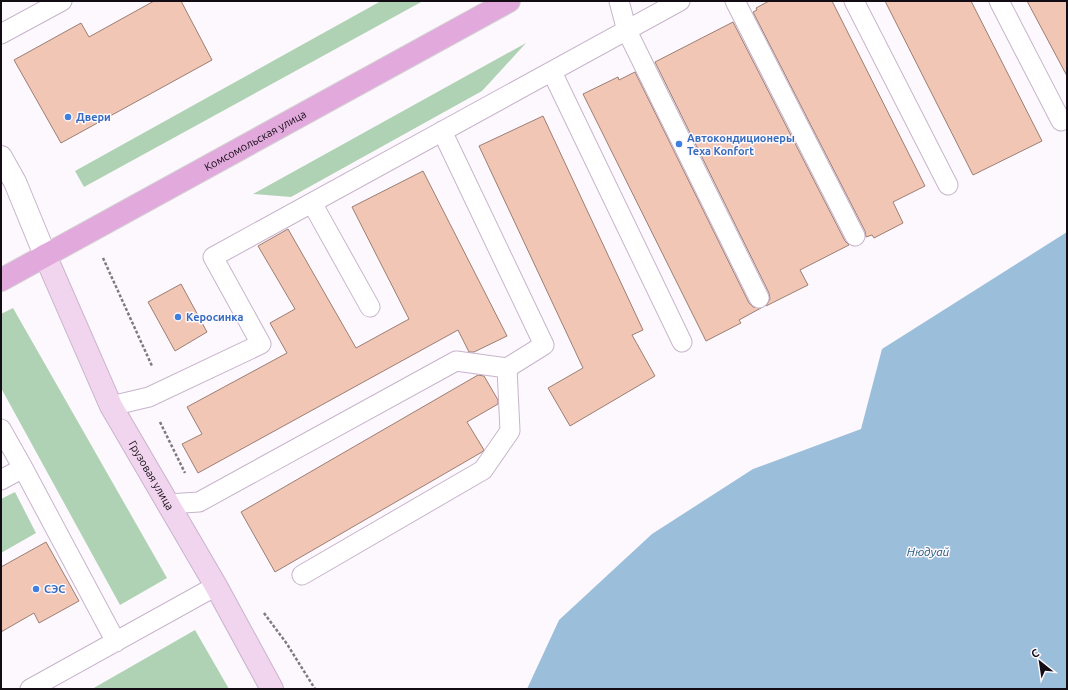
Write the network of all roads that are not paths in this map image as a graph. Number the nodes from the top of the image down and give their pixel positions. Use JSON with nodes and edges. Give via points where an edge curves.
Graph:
{"nodes":[{"id":1,"x":62,"y":1,"type":"edge"},
{"id":2,"x":509,"y":1,"type":"edge"},
{"id":3,"x":619,"y":1,"type":"edge"},
{"id":4,"x":680,"y":1,"type":"edge"},
{"id":5,"x":735,"y":1,"type":"edge"},
{"id":6,"x":854,"y":1,"type":"edge"},
{"id":7,"x":999,"y":1,"type":"edge"},
{"id":8,"x":627,"y":31,"type":"junction"},
{"id":9,"x":1,"y":34,"type":"edge"},
{"id":10,"x":552,"y":72,"type":"junction"},
{"id":11,"x":1061,"y":121,"type":"dead end"},
{"id":12,"x":442,"y":131,"type":"junction"},
{"id":13,"x":1,"y":157,"type":"edge"},
{"id":14,"x":948,"y":185,"type":"dead end"},
{"id":15,"x":312,"y":203,"type":"junction"},
{"id":16,"x":855,"y":236,"type":"dead end"},
{"id":17,"x":45,"y":255,"type":"junction"},
{"id":18,"x":1,"y":280,"type":"edge"},
{"id":19,"x":758,"y":298,"type":"dead end"},
{"id":20,"x":370,"y":307,"type":"dead end"},
{"id":21,"x":682,"y":342,"type":"dead end"},
{"id":22,"x":507,"y":368,"type":"junction"},
{"id":23,"x":111,"y":406,"type":"junction"},
{"id":24,"x":1,"y":429,"type":"edge"},
{"id":25,"x":23,"y":468,"type":"junction"},
{"id":26,"x":1,"y":480,"type":"edge"},
{"id":27,"x":168,"y":504,"type":"junction"},
{"id":28,"x":302,"y":575,"type":"dead end"},
{"id":29,"x":216,"y":586,"type":"junction"},
{"id":30,"x":116,"y":642,"type":"junction"},
{"id":31,"x":30,"y":689,"type":"edge"},
{"id":32,"x":272,"y":689,"type":"edge"}],
"edges":[{"from":1,"to":9,"type":"lane"},
{"from":2,"to":17,"type":"main road","name":"Комсомольская улица"},
{"from":3,"to":8,"type":"lane"},
{"from":4,"to":8,"type":"lane"},
{"from":5,"to":16,"type":"lane"},
{"from":6,"to":14,"type":"lane"},
{"from":7,"to":11,"type":"lane"},
{"from":8,"to":10,"type":"lane"},
{"from":8,"to":19,"type":"lane"},
{"from":10,"to":12,"type":"lane"},
{"from":10,"to":21,"type":"lane"},
{"from":12,"to":15,"type":"lane"},
{"from":12,"to":22,"type":"lane","via":[[544,345]]},
{"from":13,"to":17,"type":"street"},
{"from":15,"to":20,"type":"lane"},
{"from":15,"to":23,"type":"lane","via":[[213,257],[261,344],[149,397]]},
{"from":17,"to":18,"type":"main road","name":"Комсомольская улица"},
{"from":17,"to":23,"type":"main road","name":"Грузовая улица"},
{"from":22,"to":27,"type":"lane","via":[[456,361],[199,502]]},
{"from":22,"to":28,"type":"lane","via":[[510,431],[483,470]]},
{"from":23,"to":27,"type":"main road","name":"Грузовая улица"},
{"from":24,"to":25,"type":"lane"},
{"from":25,"to":26,"type":"lane"},
{"from":25,"to":30,"type":"lane"},
{"from":27,"to":29,"type":"main road","name":"Грузовая улица"},
{"from":29,"to":30,"type":"lane"},
{"from":29,"to":32,"type":"main road","name":"Грузовая улица"},
{"from":30,"to":31,"type":"lane"}]}
